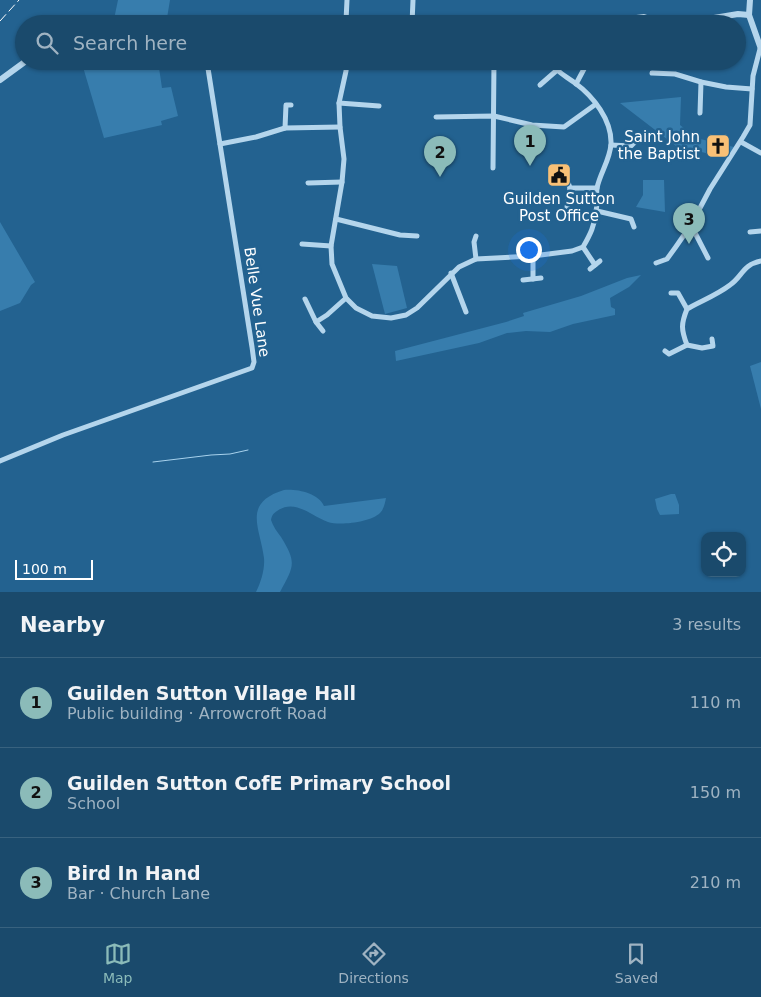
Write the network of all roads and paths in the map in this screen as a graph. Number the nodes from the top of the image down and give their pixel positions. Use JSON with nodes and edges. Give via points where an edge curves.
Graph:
{"nodes":[{"id":1,"x":347,"y":0,"type":"edge"},
{"id":2,"x":413,"y":0,"type":"edge"},
{"id":3,"x":750,"y":0,"type":"edge"},
{"id":4,"x":348,"y":15,"type":"edge"},
{"id":5,"x":412,"y":15,"type":"edge"},
{"id":6,"x":732,"y":15,"type":"edge"},
{"id":7,"x":749,"y":15,"type":"junction"},
{"id":8,"x":761,"y":49,"type":"edge"},
{"id":9,"x":15,"y":69,"type":"edge"},
{"id":10,"x":212,"y":70,"type":"edge"},
{"id":11,"x":346,"y":70,"type":"edge"},
{"id":12,"x":494,"y":70,"type":"edge"},
{"id":13,"x":583,"y":70,"type":"edge"},
{"id":14,"x":556,"y":71,"type":"joint"},
{"id":15,"x":652,"y":73,"type":"dead end"},
{"id":16,"x":0,"y":80,"type":"edge"},
{"id":17,"x":542,"y":81,"type":"dead end"},
{"id":18,"x":701,"y":82,"type":"junction"},
{"id":19,"x":576,"y":84,"type":"junction"},
{"id":20,"x":752,"y":88,"type":"junction"},
{"id":21,"x":339,"y":104,"type":"junction"},
{"id":22,"x":596,"y":104,"type":"junction"},
{"id":23,"x":291,"y":105,"type":"dead end"},
{"id":24,"x":379,"y":106,"type":"dead end"},
{"id":25,"x":700,"y":112,"type":"dead end"},
{"id":26,"x":494,"y":116,"type":"junction"},
{"id":27,"x":436,"y":117,"type":"dead end"},
{"id":28,"x":340,"y":127,"type":"junction"},
{"id":29,"x":285,"y":128,"type":"junction"},
{"id":30,"x":637,"y":140,"type":"dead end"},
{"id":31,"x":740,"y":142,"type":"junction"},
{"id":32,"x":220,"y":144,"type":"junction"},
{"id":33,"x":611,"y":145,"type":"junction"},
{"id":34,"x":761,"y":153,"type":"edge"},
{"id":35,"x":494,"y":168,"type":"dead end"},
{"id":36,"x":342,"y":182,"type":"junction"},
{"id":37,"x":568,"y":182,"type":"dead end"},
{"id":38,"x":312,"y":183,"type":"dead end"},
{"id":39,"x":570,"y":188,"type":"junction"},
{"id":40,"x":597,"y":188,"type":"junction"},
{"id":41,"x":597,"y":210,"type":"junction"},
{"id":42,"x":566,"y":214,"type":"dead end"},
{"id":43,"x":336,"y":219,"type":"junction"},
{"id":44,"x":691,"y":225,"type":"junction"},
{"id":45,"x":634,"y":227,"type":"dead end"},
{"id":46,"x":410,"y":229,"type":"dead end"},
{"id":47,"x":761,"y":231,"type":"edge"},
{"id":48,"x":750,"y":232,"type":"dead end"},
{"id":49,"x":409,"y":235,"type":"junction"},
{"id":50,"x":416,"y":236,"type":"dead end"},
{"id":51,"x":476,"y":236,"type":"dead end"},
{"id":52,"x":306,"y":243,"type":"dead end"},
{"id":53,"x":330,"y":246,"type":"junction"},
{"id":54,"x":584,"y":247,"type":"junction"},
{"id":55,"x":533,"y":256,"type":"junction"},
{"id":56,"x":708,"y":258,"type":"dead end"},
{"id":57,"x":476,"y":259,"type":"junction"},
{"id":58,"x":761,"y":261,"type":"edge"},
{"id":59,"x":656,"y":263,"type":"dead end"},
{"id":60,"x":590,"y":269,"type":"dead end"},
{"id":61,"x":451,"y":273,"type":"junction"},
{"id":62,"x":541,"y":278,"type":"dead end"},
{"id":63,"x":534,"y":279,"type":"junction"},
{"id":64,"x":524,"y":280,"type":"dead end"},
{"id":65,"x":682,"y":288,"type":"dead end"},
{"id":66,"x":671,"y":293,"type":"dead end"},
{"id":67,"x":678,"y":293,"type":"junction"},
{"id":68,"x":346,"y":298,"type":"junction"},
{"id":69,"x":305,"y":299,"type":"dead end"},
{"id":70,"x":687,"y":309,"type":"junction"},
{"id":71,"x":466,"y":312,"type":"dead end"},
{"id":72,"x":316,"y":322,"type":"junction"},
{"id":73,"x":323,"y":331,"type":"dead end"},
{"id":74,"x":712,"y":339,"type":"dead end"},
{"id":75,"x":687,"y":345,"type":"junction"},
{"id":76,"x":671,"y":362,"type":"dead end"},
{"id":77,"x":0,"y":461,"type":"edge"}],
"edges":[{"from":1,"to":4,"type":"street"},
{"from":2,"to":5,"type":"street"},
{"from":3,"to":7,"type":"street"},
{"from":6,"to":7,"type":"street"},
{"from":7,"to":8,"type":"street"},
{"from":8,"to":20,"type":"street"},
{"from":9,"to":16,"type":"street"},
{"from":10,"to":32,"type":"street","name":"Belle Vue Lane"},
{"from":11,"to":21,"type":"street"},
{"from":12,"to":26,"type":"street"},
{"from":13,"to":19,"type":"street"},
{"from":14,"to":17,"type":"street"},
{"from":14,"to":19,"type":"street"},
{"from":15,"to":18,"type":"street","via":[[675,74]]},
{"from":18,"to":20,"type":"street"},
{"from":18,"to":25,"type":"street"},
{"from":19,"to":22,"type":"street"},
{"from":20,"to":31,"type":"street","via":[[750,125]]},
{"from":21,"to":24,"type":"street"},
{"from":21,"to":28,"type":"street"},
{"from":22,"to":26,"type":"street","via":[[564,126],[532,125]]},
{"from":22,"to":33,"type":"street","via":[[606,119]]},
{"from":23,"to":29,"type":"street","via":[[286,105]]},
{"from":26,"to":27,"type":"street"},
{"from":26,"to":35,"type":"street"},
{"from":28,"to":29,"type":"street"},
{"from":28,"to":36,"type":"street","via":[[344,159]]},
{"from":29,"to":32,"type":"street"},
{"from":30,"to":33,"type":"street","via":[[633,149]]},
{"from":31,"to":34,"type":"street"},
{"from":31,"to":44,"type":"street"},
{"from":32,"to":77,"type":"street","name":"Belle Vue Lane","via":[[252,347],[252,368],[63,435]]},
{"from":33,"to":40,"type":"street"},
{"from":36,"to":38,"type":"street"},
{"from":36,"to":43,"type":"street"},
{"from":37,"to":39,"type":"street"},
{"from":39,"to":40,"type":"street"},
{"from":39,"to":42,"type":"street"},
{"from":40,"to":41,"type":"street"},
{"from":41,"to":45,"type":"street","via":[[631,218]]},
{"from":41,"to":54,"type":"street","via":[[593,230]]},
{"from":43,"to":49,"type":"street"},
{"from":43,"to":53,"type":"street"},
{"from":44,"to":56,"type":"street"},
{"from":44,"to":59,"type":"street","via":[[667,259]]},
{"from":46,"to":49,"type":"street"},
{"from":47,"to":48,"type":"street"},
{"from":49,"to":50,"type":"street"},
{"from":51,"to":57,"type":"street","via":[[472,242]]},
{"from":52,"to":53,"type":"street"},
{"from":53,"to":68,"type":"street","via":[[332,264]]},
{"from":54,"to":55,"type":"street"},
{"from":54,"to":60,"type":"street","via":[[597,263]]},
{"from":55,"to":57,"type":"street"},
{"from":55,"to":63,"type":"street"},
{"from":57,"to":61,"type":"street"},
{"from":58,"to":70,"type":"street","via":[[745,268],[732,284]]},
{"from":61,"to":68,"type":"street","via":[[406,315],[391,318],[372,316],[356,308]]},
{"from":61,"to":71,"type":"street"},
{"from":62,"to":63,"type":"street"},
{"from":63,"to":64,"type":"street"},
{"from":65,"to":67,"type":"street"},
{"from":66,"to":67,"type":"street"},
{"from":67,"to":70,"type":"street"},
{"from":68,"to":72,"type":"street"},
{"from":69,"to":72,"type":"street"},
{"from":70,"to":75,"type":"street","via":[[682,333]]},
{"from":72,"to":73,"type":"street"},
{"from":74,"to":75,"type":"street","via":[[716,346]]},
{"from":75,"to":76,"type":"street","via":[[667,352]]}]}
